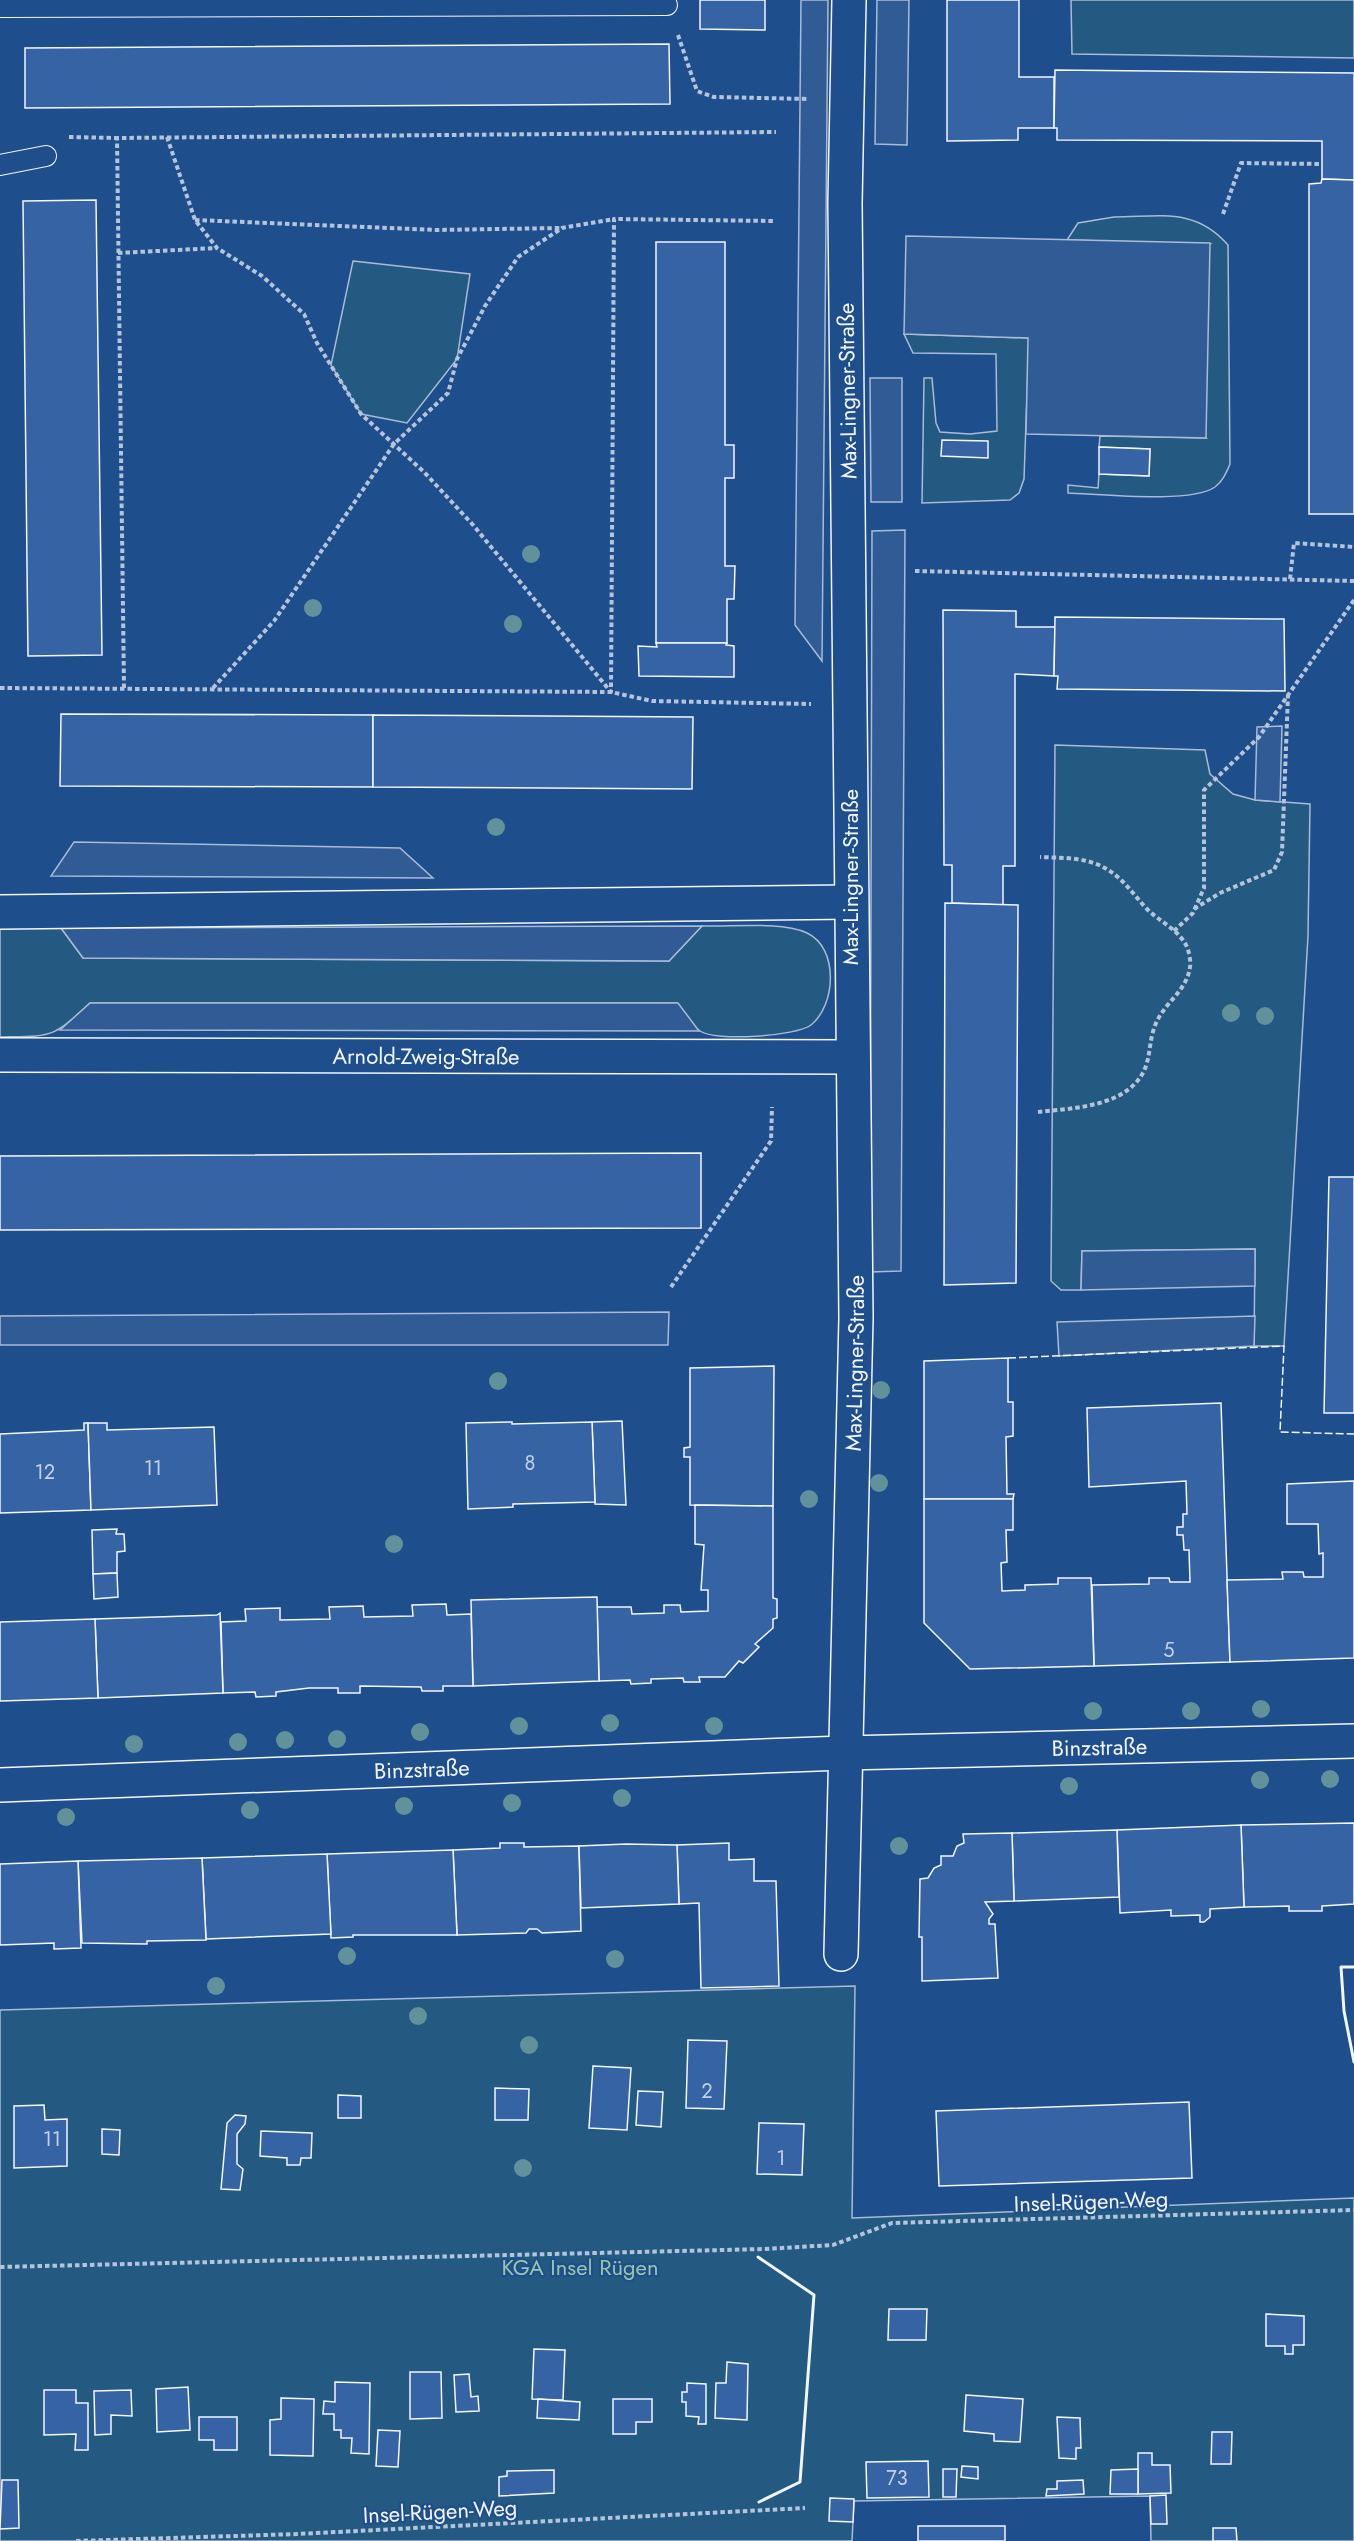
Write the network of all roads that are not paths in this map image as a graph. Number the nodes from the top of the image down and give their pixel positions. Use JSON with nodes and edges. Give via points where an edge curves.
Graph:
{"nodes":[{"id":1,"x":849,"y":0,"type":"edge"},
{"id":2,"x":667,"y":5,"type":"road end"},
{"id":3,"x":0,"y":7,"type":"edge"},
{"id":4,"x":46,"y":156,"type":"dead end"},
{"id":5,"x":0,"y":165,"type":"edge"},
{"id":6,"x":850,"y":902,"type":"junction"},
{"id":7,"x":0,"y":912,"type":"edge"},
{"id":8,"x":0,"y":1055,"type":"edge"},
{"id":9,"x":851,"y":1057,"type":"junction"},
{"id":10,"x":1354,"y":1741,"type":"edge"},
{"id":11,"x":844,"y":1754,"type":"junction"},
{"id":12,"x":0,"y":1785,"type":"edge"},
{"id":13,"x":841,"y":1954,"type":"dead end"}],
"edges":[{"from":1,"to":6,"type":"street","name":"Max-Lingner-Straße","via":[[845,203]]},
{"from":2,"to":3,"type":"lane"},
{"from":4,"to":5,"type":"lane"},
{"from":6,"to":7,"type":"street"},
{"from":6,"to":9,"type":"street","name":"Max-Lingner-Straße"},
{"from":8,"to":9,"type":"street","name":"Arnold-Zweig-Straße"},
{"from":9,"to":11,"type":"street","name":"Max-Lingner-Straße","via":[[856,1318]]},
{"from":10,"to":11,"type":"street","name":"Binzstraße"},
{"from":11,"to":12,"type":"street","name":"Binzstraße"},
{"from":11,"to":13,"type":"street"}]}
